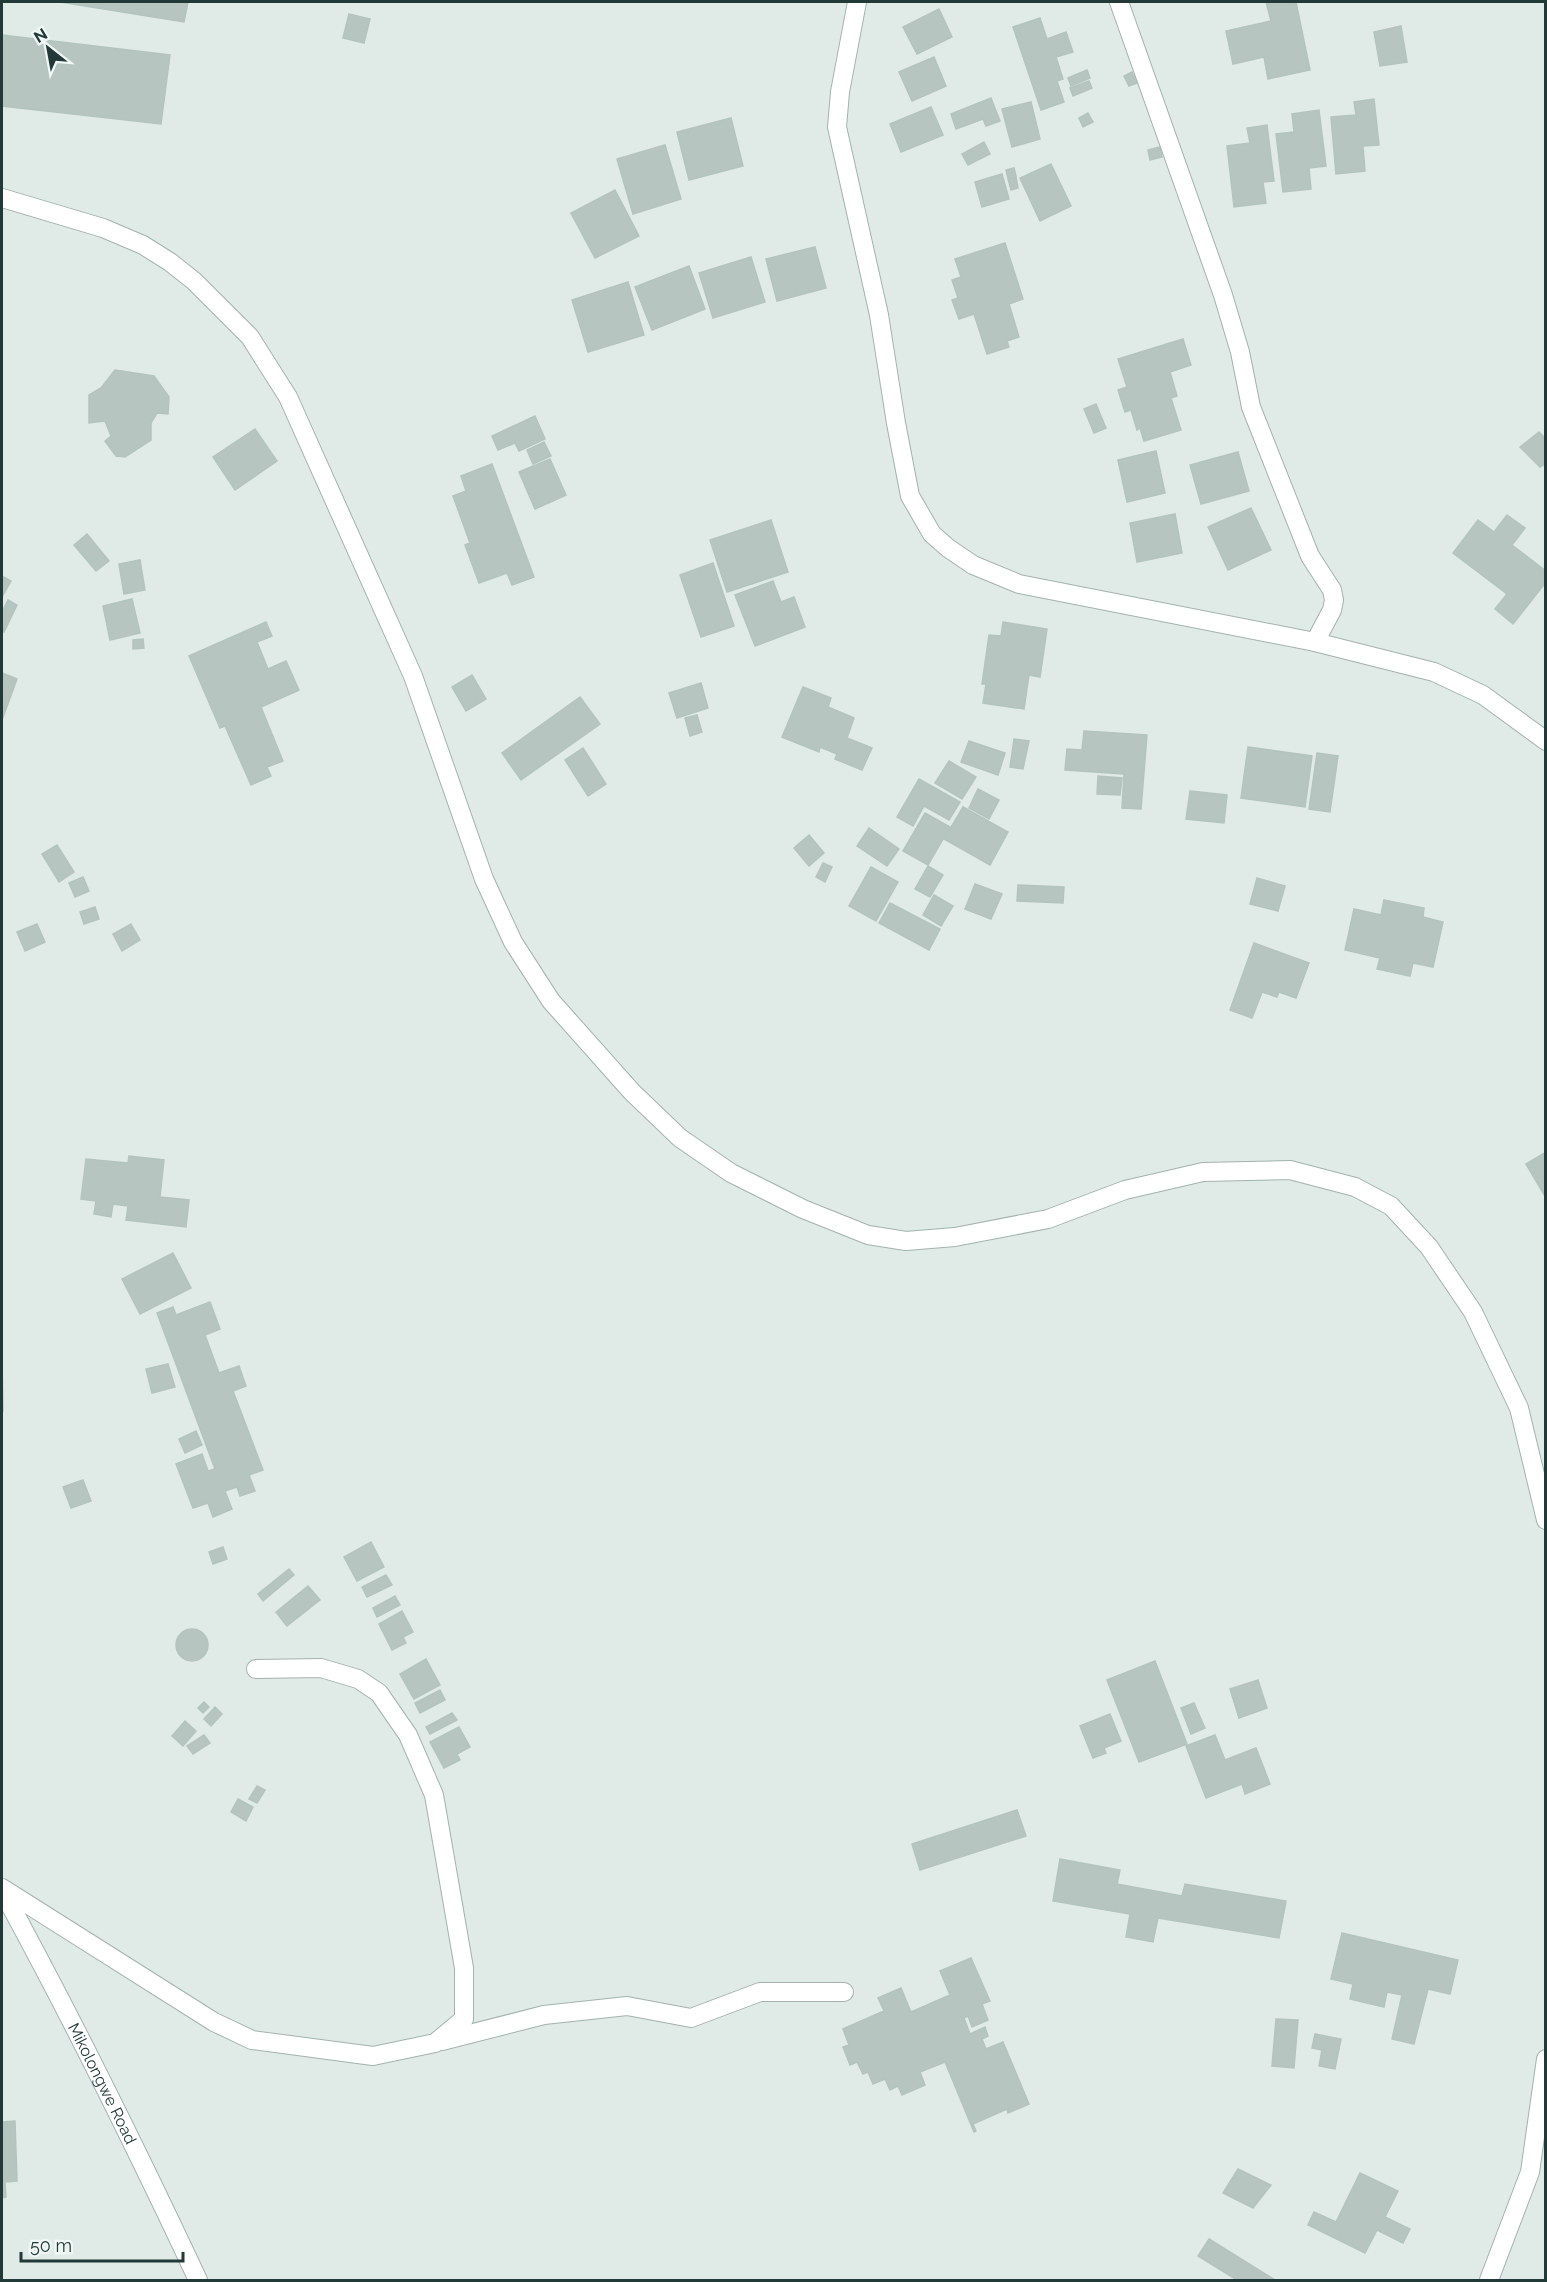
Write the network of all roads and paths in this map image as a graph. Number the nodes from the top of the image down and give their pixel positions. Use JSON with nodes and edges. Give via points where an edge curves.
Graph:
{"nodes":[{"id":1,"x":857,"y":2,"type":"edge"},
{"id":2,"x":1119,"y":2,"type":"edge"},
{"id":3,"x":2,"y":198,"type":"edge"},
{"id":4,"x":1315,"y":642,"type":"junction"},
{"id":5,"x":1545,"y":741,"type":"edge"},
{"id":6,"x":1545,"y":1521,"type":"edge"},
{"id":7,"x":256,"y":1668,"type":"dead end"},
{"id":8,"x":2,"y":1888,"type":"edge"},
{"id":9,"x":844,"y":1992,"type":"dead end"},
{"id":10,"x":435,"y":2043,"type":"junction"},
{"id":11,"x":1545,"y":2059,"type":"edge"},
{"id":12,"x":1538,"y":2173,"type":"edge"},
{"id":13,"x":198,"y":2280,"type":"edge"},
{"id":14,"x":1489,"y":2280,"type":"edge"}],
"edges":[{"from":1,"to":4,"type":"street","via":[[837,109],[839,143],[879,315],[910,496],[932,534],[973,565],[1019,584]]},
{"from":2,"to":4,"type":"street","via":[[1223,295],[1251,407],[1310,556],[1332,590],[1332,610]]},
{"from":3,"to":6,"type":"street","via":[[103,228],[143,245],[194,281],[250,337],[288,397],[412,676],[484,879],[513,942],[551,1001],[632,1092],[680,1138],[731,1173],[803,1209],[868,1235],[906,1241],[955,1238],[1048,1219],[1125,1190],[1203,1172],[1290,1170],[1355,1187],[1391,1206],[1429,1247],[1473,1312],[1519,1408]]},
{"from":4,"to":5,"type":"street","via":[[1453,679],[1483,695]]},
{"from":7,"to":10,"type":"street","via":[[321,1668],[358,1679],[380,1693],[408,1735],[434,1795],[464,1968],[464,2019]]},
{"from":8,"to":10,"type":"street","via":[[214,2022],[252,2040],[374,2056]]},
{"from":8,"to":13,"type":"street","name":"Mikolongwe Road","via":[[84,2043]]},
{"from":9,"to":10,"type":"street","via":[[760,1992],[690,2018],[627,2006],[544,2015]]},
{"from":11,"to":12,"type":"street"},
{"from":12,"to":14,"type":"street"}]}
